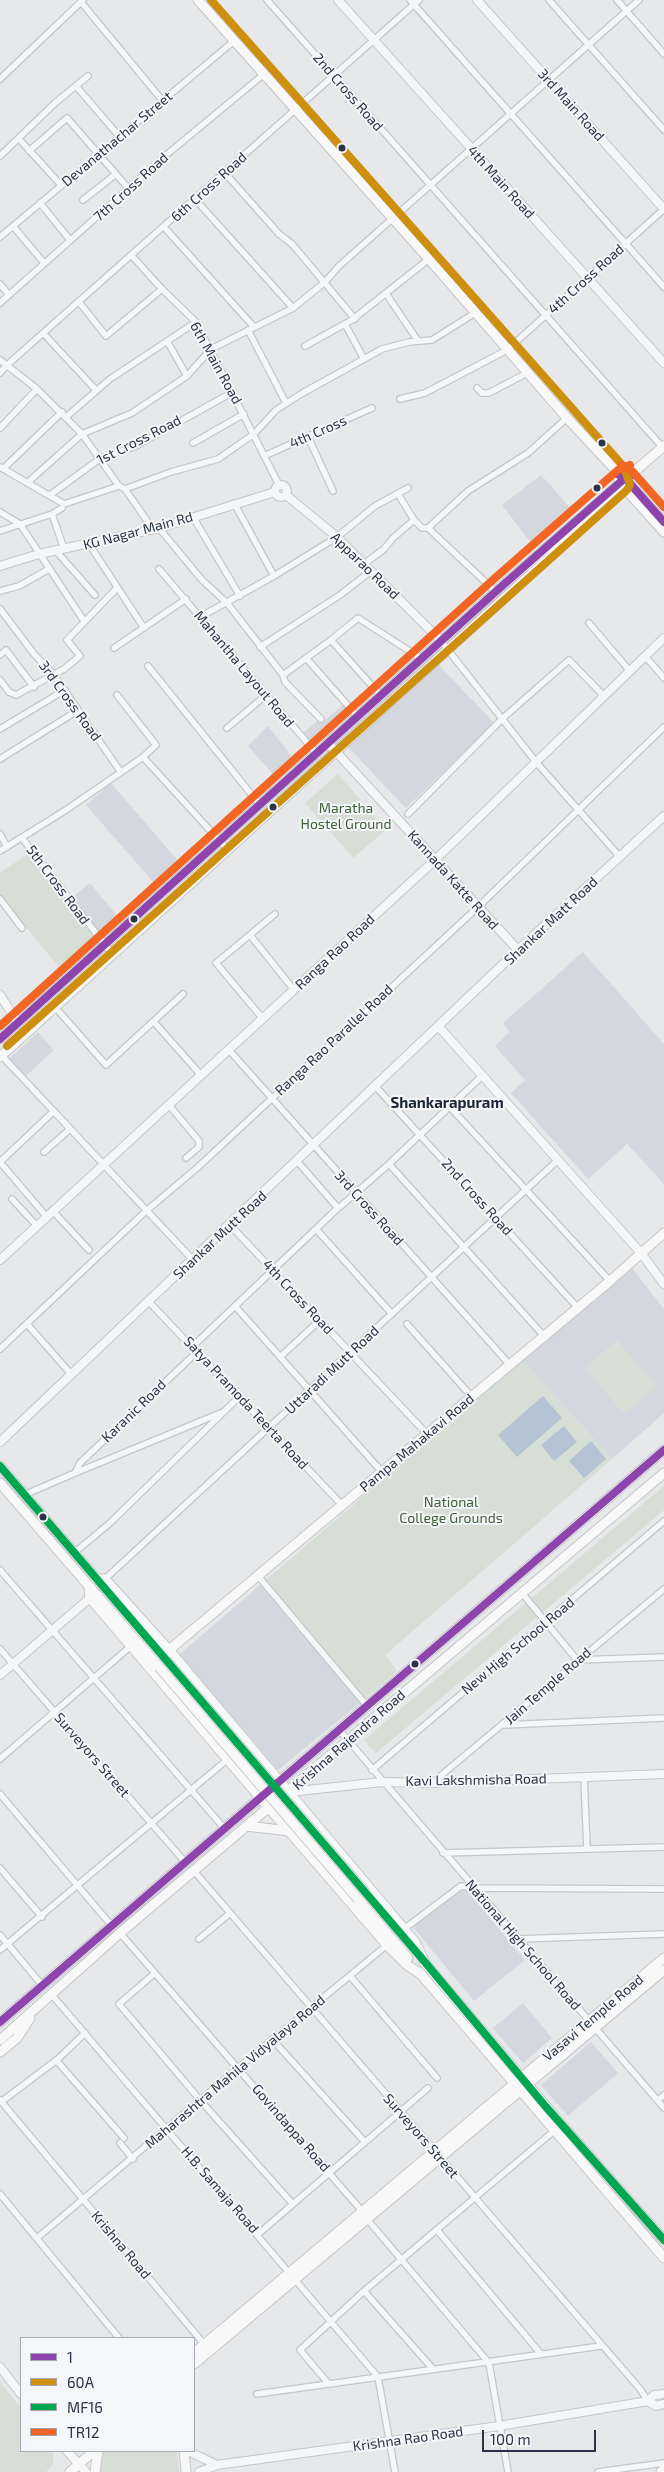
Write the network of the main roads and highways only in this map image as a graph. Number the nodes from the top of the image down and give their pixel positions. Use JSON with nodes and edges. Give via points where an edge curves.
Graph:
{"nodes":[{"id":1,"x":198,"y":0,"type":"edge"},
{"id":2,"x":663,"y":448,"type":"edge"},
{"id":3,"x":623,"y":481,"type":"junction"},
{"id":4,"x":664,"y":522,"type":"edge"},
{"id":5,"x":664,"y":532,"type":"edge"},
{"id":6,"x":444,"y":645,"type":"junction"},
{"id":7,"x":0,"y":1039,"type":"edge"},
{"id":8,"x":1,"y":1056,"type":"edge"},
{"id":9,"x":664,"y":1233,"type":"edge"},
{"id":10,"x":664,"y":1450,"type":"edge"},
{"id":11,"x":0,"y":1466,"type":"edge"},
{"id":12,"x":664,"y":1473,"type":"edge"},
{"id":13,"x":0,"y":1483,"type":"edge"},
{"id":14,"x":101,"y":1579,"type":"junction"},
{"id":15,"x":89,"y":1588,"type":"junction"},
{"id":16,"x":169,"y":1650,"type":"junction"},
{"id":17,"x":162,"y":1663,"type":"junction"},
{"id":18,"x":280,"y":1782,"type":"junction"},
{"id":19,"x":289,"y":1792,"type":"junction"},
{"id":20,"x":260,"y":1797,"type":"junction"},
{"id":21,"x":269,"y":1808,"type":"junction"},
{"id":22,"x":246,"y":1826,"type":"junction"},
{"id":23,"x":290,"y":1832,"type":"junction"},
{"id":24,"x":664,"y":1958,"type":"edge"},
{"id":25,"x":426,"y":1965,"type":"junction"},
{"id":26,"x":658,"y":1971,"type":"edge"},
{"id":27,"x":422,"y":1975,"type":"junction"},
{"id":28,"x":20,"y":2004,"type":"junction"},
{"id":29,"x":36,"y":2009,"type":"junction"},
{"id":30,"x":0,"y":2015,"type":"edge"},
{"id":31,"x":0,"y":2022,"type":"edge"},
{"id":32,"x":0,"y":2040,"type":"edge"},
{"id":33,"x":0,"y":2052,"type":"edge"},
{"id":34,"x":524,"y":2081,"type":"junction"},
{"id":35,"x":516,"y":2088,"type":"junction"},
{"id":36,"x":664,"y":2240,"type":"edge"},
{"id":37,"x":664,"y":2258,"type":"edge"},
{"id":38,"x":293,"y":2276,"type":"junction"},
{"id":39,"x":195,"y":2352,"type":"edge"},
{"id":40,"x":195,"y":2363,"type":"edge"},
{"id":41,"x":95,"y":2452,"type":"edge"},
{"id":42,"x":96,"y":2452,"type":"edge"},
{"id":43,"x":184,"y":2452,"type":"edge"},
{"id":44,"x":664,"y":2469,"type":"edge"},
{"id":45,"x":63,"y":2472,"type":"edge"},
{"id":46,"x":70,"y":2472,"type":"edge"},
{"id":47,"x":95,"y":2472,"type":"edge"},
{"id":48,"x":186,"y":2472,"type":"edge"},
{"id":49,"x":661,"y":2472,"type":"edge"}],
"edges":[{"from":1,"to":3,"type":"main road"},
{"from":2,"to":3,"type":"main road"},
{"from":3,"to":4,"type":"main road"},
{"from":3,"to":5,"type":"main road"},
{"from":3,"to":6,"type":"main road"},
{"from":3,"to":6,"type":"main road","via":[[496,592]]},
{"from":6,"to":7,"type":"main road","via":[[422,659],[380,696]]},
{"from":6,"to":8,"type":"main road","via":[[228,850]]},
{"from":9,"to":16,"type":"main road","name":"Pampa Mahakavi Road"},
{"from":10,"to":18,"type":"main road"},
{"from":11,"to":14,"type":"main road","via":[[74,1554]]},
{"from":12,"to":19,"type":"main road","name":"Krishna Rajendra Road"},
{"from":13,"to":15,"type":"main road"},
{"from":14,"to":16,"type":"main road"},
{"from":14,"to":17,"type":"main road"},
{"from":15,"to":17,"type":"main road"},
{"from":15,"to":20,"type":"main road","via":[[90,1598]]},
{"from":16,"to":18,"type":"main road"},
{"from":17,"to":25,"type":"main road","bridge":true},
{"from":17,"to":27,"type":"main road","bridge":true},
{"from":18,"to":19,"type":"main road"},
{"from":18,"to":20,"type":"main road"},
{"from":19,"to":21,"type":"main road","name":"Krishna Rajendra Road"},
{"from":19,"to":25,"type":"main road","via":[[404,1929],[420,1950]]},
{"from":20,"to":21,"type":"main road"},
{"from":20,"to":28,"type":"main road"},
{"from":21,"to":22,"type":"main road","name":"Krishna Rajendra Road"},
{"from":21,"to":23,"type":"main road"},
{"from":22,"to":23,"type":"main road"},
{"from":22,"to":29,"type":"main road","name":"Krishna Rajendra Road"},
{"from":23,"to":27,"type":"main road","via":[[387,1945]]},
{"from":24,"to":26,"type":"main road","name":"Vasavi Temple Road"},
{"from":25,"to":34,"type":"main road"},
{"from":26,"to":34,"type":"main road","name":"Vasavi Temple Road"},
{"from":27,"to":35,"type":"main road"},
{"from":28,"to":30,"type":"main road"},
{"from":28,"to":31,"type":"main road"},
{"from":29,"to":32,"type":"main road","name":"Krishna Rajendra Road"},
{"from":29,"to":33,"type":"main road","via":[[17,2038]]},
{"from":34,"to":35,"type":"main road","name":"Vasavi Temple Road"},
{"from":34,"to":36,"type":"main road"},
{"from":35,"to":37,"type":"main road"},
{"from":35,"to":38,"type":"main road","name":"Vasavi Temple Road"},
{"from":38,"to":39,"type":"main road"},
{"from":38,"to":40,"type":"main road"},
{"from":41,"to":46,"type":"main road"},
{"from":42,"to":47,"type":"main road"},
{"from":43,"to":48,"type":"main road"},
{"from":44,"to":49,"type":"main road"},
{"from":45,"to":46,"type":"main road"}]}
